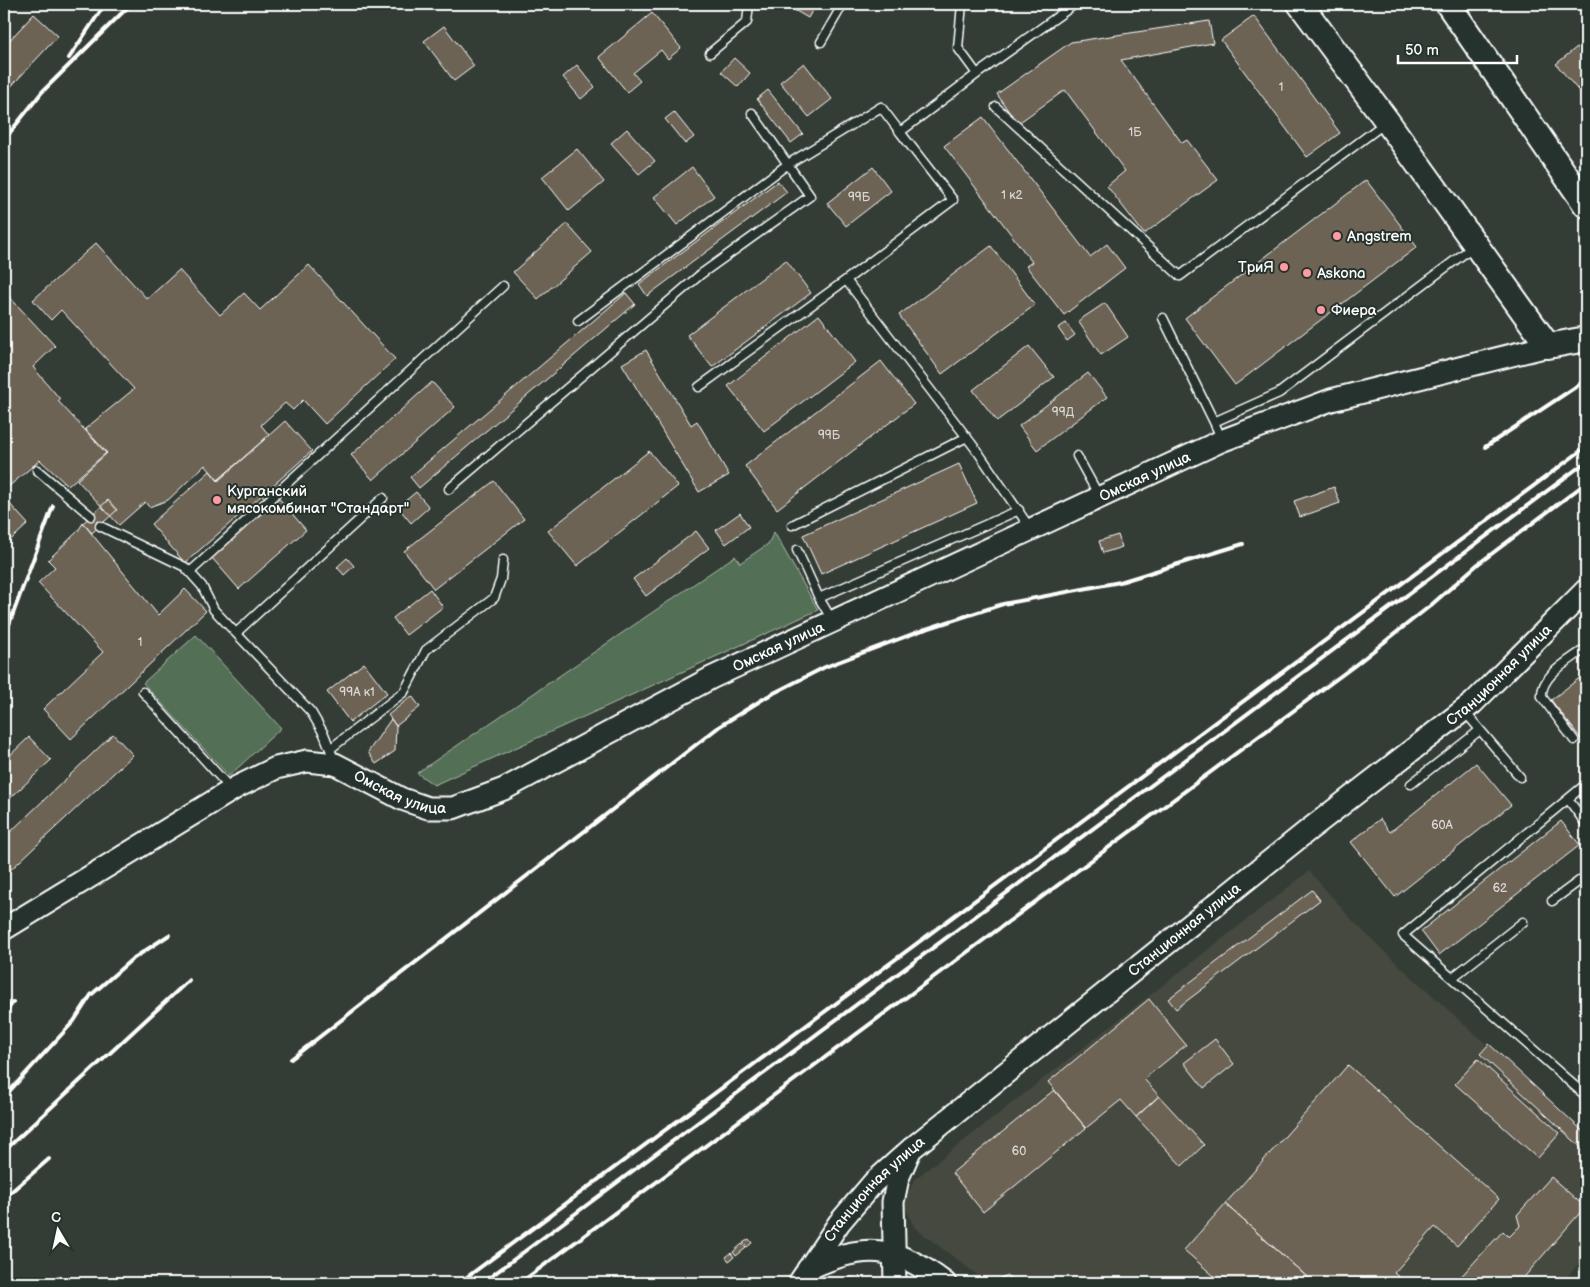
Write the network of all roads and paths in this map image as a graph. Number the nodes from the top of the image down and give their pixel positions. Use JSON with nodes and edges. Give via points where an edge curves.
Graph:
{"nodes":[{"id":1,"x":749,"y":4,"type":"edge"},
{"id":2,"x":843,"y":4,"type":"edge"},
{"id":3,"x":962,"y":4,"type":"edge"},
{"id":4,"x":1075,"y":4,"type":"edge"},
{"id":5,"x":1300,"y":4,"type":"edge"},
{"id":6,"x":1448,"y":4,"type":"edge"},
{"id":7,"x":821,"y":42,"type":"dead end"},
{"id":8,"x":710,"y":53,"type":"dead end"},
{"id":9,"x":977,"y":74,"type":"junction"},
{"id":10,"x":996,"y":107,"type":"dead end"},
{"id":11,"x":752,"y":113,"type":"dead end"},
{"id":12,"x":1387,"y":121,"type":"junction"},
{"id":13,"x":900,"y":132,"type":"junction"},
{"id":14,"x":788,"y":164,"type":"junction"},
{"id":15,"x":1586,"y":205,"type":"edge"},
{"id":16,"x":1475,"y":245,"type":"junction"},
{"id":17,"x":846,"y":280,"type":"junction"},
{"id":18,"x":502,"y":286,"type":"dead end"},
{"id":19,"x":1163,"y":318,"type":"dead end"},
{"id":20,"x":578,"y":321,"type":"dead end"},
{"id":21,"x":1586,"y":339,"type":"edge"},
{"id":22,"x":1548,"y":346,"type":"junction"},
{"id":23,"x":699,"y":387,"type":"dead end"},
{"id":24,"x":1218,"y":431,"type":"junction"},
{"id":25,"x":967,"y":437,"type":"junction"},
{"id":26,"x":1077,"y":456,"type":"dead end"},
{"id":27,"x":37,"y":470,"type":"dead end"},
{"id":28,"x":449,"y":488,"type":"dead end"},
{"id":29,"x":1099,"y":496,"type":"junction"},
{"id":30,"x":384,"y":498,"type":"dead end"},
{"id":31,"x":91,"y":516,"type":"dead end"},
{"id":32,"x":1025,"y":519,"type":"junction"},
{"id":33,"x":792,"y":525,"type":"dead end"},
{"id":34,"x":100,"y":526,"type":"dead end"},
{"id":35,"x":797,"y":550,"type":"dead end"},
{"id":36,"x":503,"y":560,"type":"dead end"},
{"id":37,"x":190,"y":572,"type":"junction"},
{"id":38,"x":1586,"y":590,"type":"edge"},
{"id":39,"x":819,"y":598,"type":"junction"},
{"id":40,"x":832,"y":621,"type":"junction"},
{"id":41,"x":236,"y":633,"type":"junction"},
{"id":42,"x":1586,"y":648,"type":"edge"},
{"id":43,"x":143,"y":692,"type":"dead end"},
{"id":44,"x":1463,"y":711,"type":"junction"},
{"id":45,"x":1480,"y":730,"type":"junction"},
{"id":46,"x":1574,"y":740,"type":"dead end"},
{"id":47,"x":333,"y":756,"type":"junction"},
{"id":48,"x":1520,"y":777,"type":"dead end"},
{"id":49,"x":1411,"y":784,"type":"dead end"},
{"id":50,"x":1586,"y":784,"type":"edge"},
{"id":51,"x":232,"y":790,"type":"junction"},
{"id":52,"x":1568,"y":799,"type":"junction"},
{"id":53,"x":1586,"y":824,"type":"edge"},
{"id":54,"x":1586,"y":876,"type":"edge"},
{"id":55,"x":1552,"y":901,"type":"dead end"},
{"id":56,"x":1523,"y":922,"type":"dead end"},
{"id":57,"x":4,"y":929,"type":"edge"},
{"id":58,"x":1452,"y":978,"type":"junction"},
{"id":59,"x":1586,"y":1096,"type":"edge"},
{"id":60,"x":911,"y":1149,"type":"junction"},
{"id":61,"x":895,"y":1254,"type":"junction"},
{"id":62,"x":803,"y":1276,"type":"edge"},
{"id":63,"x":894,"y":1283,"type":"edge"},
{"id":64,"x":945,"y":1283,"type":"edge"}],
"edges":[{"from":1,"to":8,"type":"lane","via":[[747,22]]},
{"from":2,"to":7,"type":"lane"},
{"from":3,"to":9,"type":"lane","via":[[958,48]]},
{"from":4,"to":9,"type":"lane"},
{"from":5,"to":12,"type":"main road"},
{"from":6,"to":15,"type":"main road"},
{"from":9,"to":13,"type":"lane"},
{"from":10,"to":12,"type":"lane","via":[[1180,276]]},
{"from":11,"to":14,"type":"lane"},
{"from":12,"to":16,"type":"main road"},
{"from":13,"to":14,"type":"lane","via":[[881,107]]},
{"from":13,"to":17,"type":"lane","via":[[953,200]]},
{"from":14,"to":20,"type":"lane"},
{"from":14,"to":28,"type":"lane","via":[[810,196],[701,274]]},
{"from":16,"to":22,"type":"main road"},
{"from":16,"to":24,"type":"lane","via":[[1279,393]]},
{"from":17,"to":23,"type":"lane"},
{"from":17,"to":25,"type":"lane"},
{"from":18,"to":37,"type":"lane"},
{"from":19,"to":24,"type":"lane"},
{"from":21,"to":22,"type":"main road","name":"Омская улица"},
{"from":22,"to":24,"type":"main road","name":"Омская улица"},
{"from":24,"to":29,"type":"main road","name":"Омская улица"},
{"from":25,"to":32,"type":"lane"},
{"from":25,"to":33,"type":"lane"},
{"from":26,"to":29,"type":"lane"},
{"from":27,"to":31,"type":"lane"},
{"from":29,"to":32,"type":"main road","name":"Омская улица"},
{"from":30,"to":41,"type":"lane"},
{"from":32,"to":39,"type":"lane"},
{"from":32,"to":40,"type":"main road","name":"Омская улица"},
{"from":34,"to":37,"type":"lane"},
{"from":35,"to":39,"type":"lane"},
{"from":36,"to":47,"type":"lane","via":[[502,579],[494,598],[426,650],[404,692]]},
{"from":37,"to":41,"type":"lane","via":[[202,586],[214,610]]},
{"from":38,"to":44,"type":"main road","name":"Станционная улица"},
{"from":39,"to":40,"type":"lane"},
{"from":40,"to":47,"type":"main road","name":"Омская улица","via":[[711,678],[504,789],[453,808],[428,808],[402,800]]},
{"from":41,"to":47,"type":"lane","via":[[311,712]]},
{"from":42,"to":46,"type":"lane","via":[[1547,680],[1542,690],[1542,697]]},
{"from":43,"to":51,"type":"lane"},
{"from":44,"to":45,"type":"lane"},
{"from":44,"to":60,"type":"main road","name":"Станционная улица","via":[[1306,832]]},
{"from":45,"to":48,"type":"lane"},
{"from":45,"to":49,"type":"lane"},
{"from":47,"to":51,"type":"main road","name":"Омская улица","via":[[276,768]]},
{"from":50,"to":52,"type":"lane"},
{"from":51,"to":57,"type":"main road","name":"Омская улица"},
{"from":52,"to":53,"type":"lane"},
{"from":52,"to":58,"type":"lane","via":[[1402,935]]},
{"from":54,"to":55,"type":"lane"},
{"from":56,"to":58,"type":"lane"},
{"from":58,"to":59,"type":"lane"},
{"from":60,"to":61,"type":"main road","via":[[898,1178],[893,1202]]},
{"from":60,"to":62,"type":"main road","name":"Станционная улица","via":[[873,1183],[839,1224]]},
{"from":61,"to":62,"type":"main road","via":[[876,1250],[854,1251],[833,1257]]},
{"from":61,"to":63,"type":"main road"},
{"from":61,"to":64,"type":"main road"}]}
